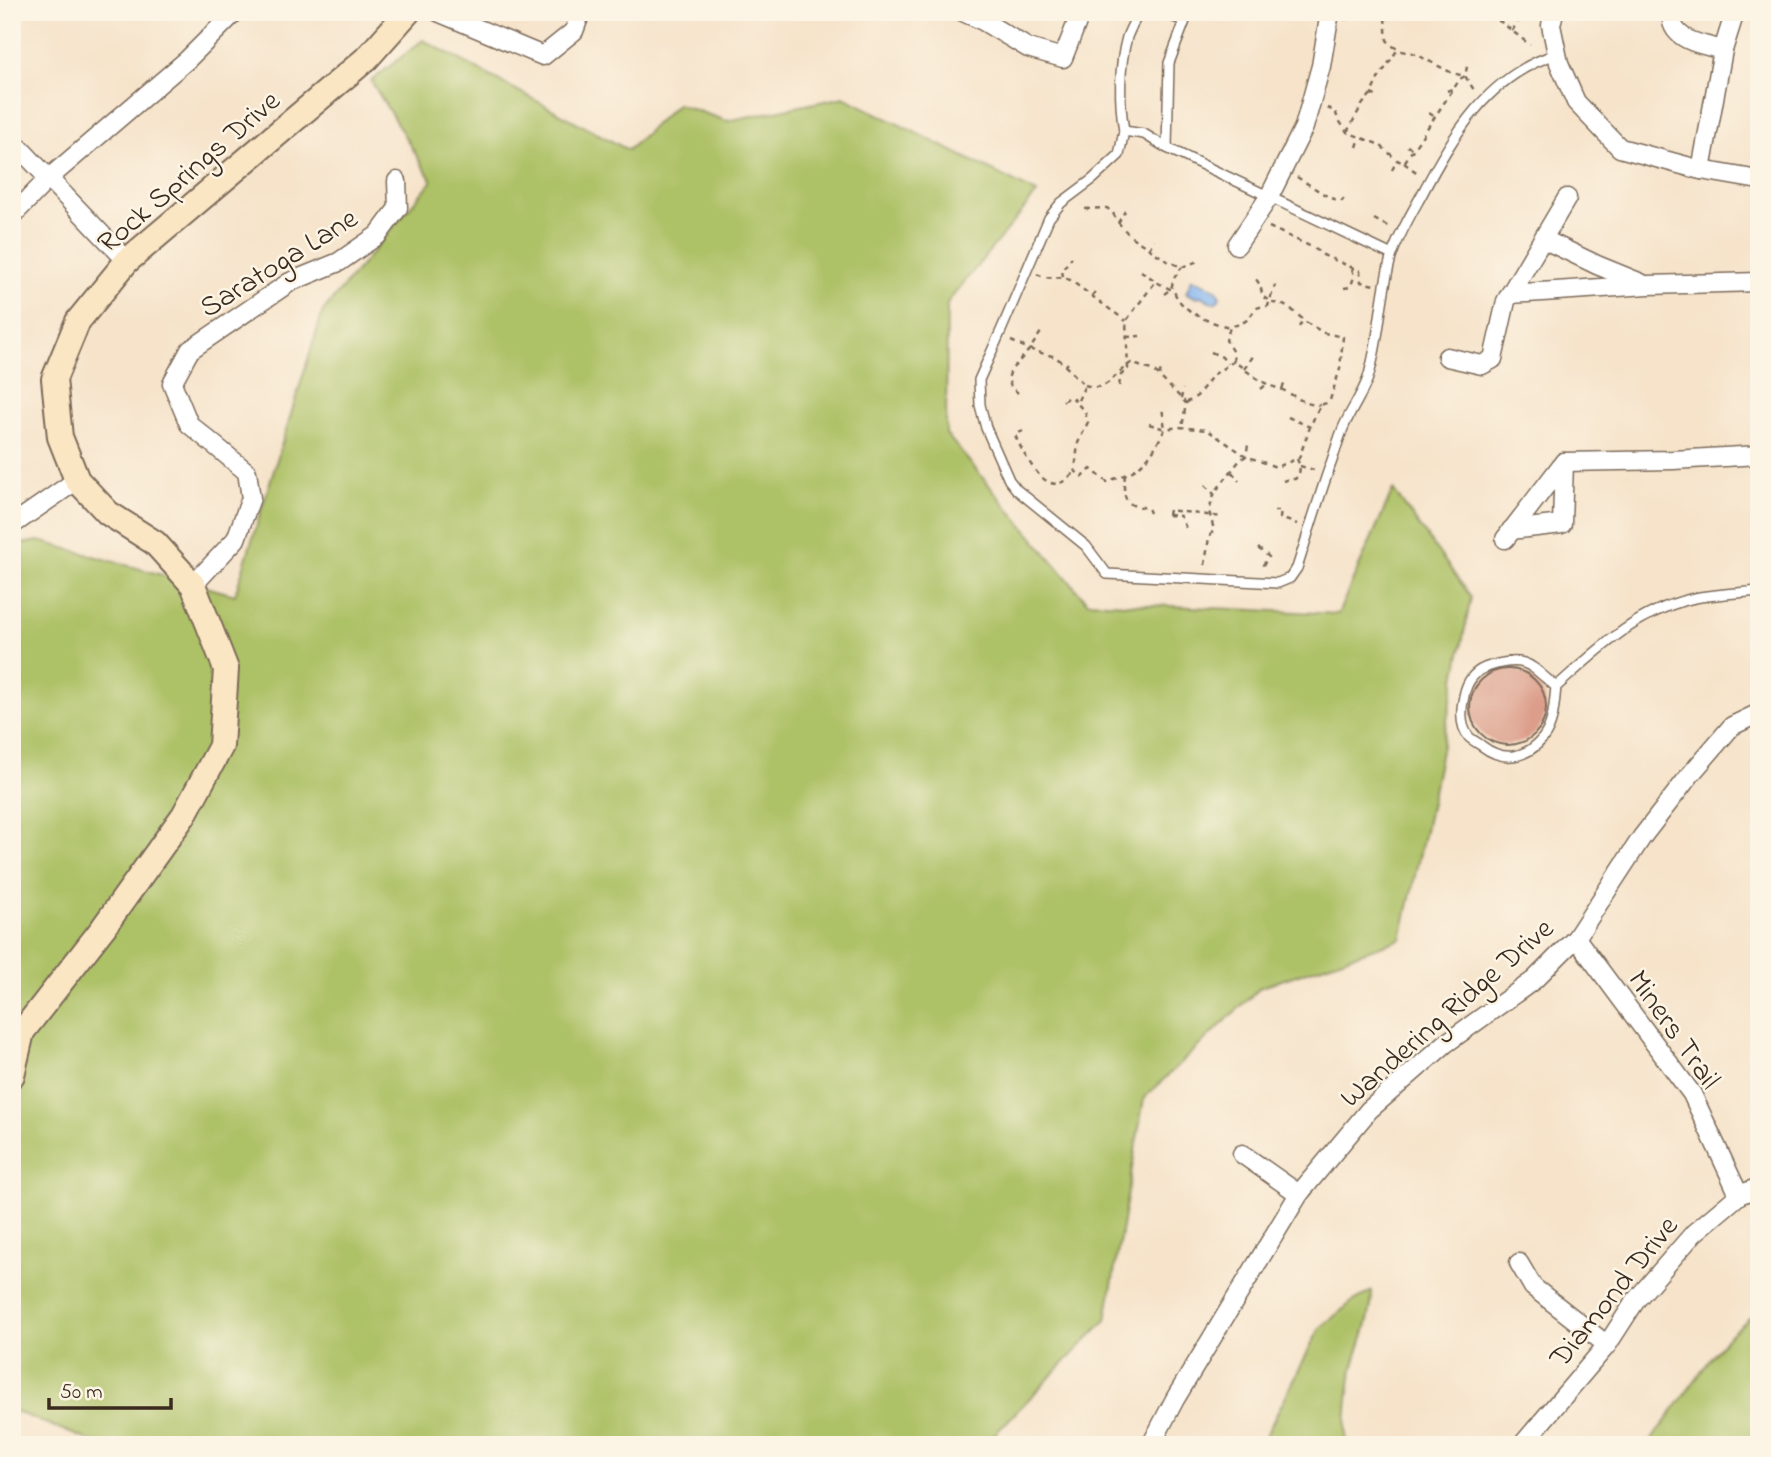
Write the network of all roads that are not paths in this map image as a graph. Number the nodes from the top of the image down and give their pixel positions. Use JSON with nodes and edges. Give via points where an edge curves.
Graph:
{"nodes":[{"id":1,"x":235,"y":12,"type":"edge"},
{"id":2,"x":408,"y":12,"type":"edge"},
{"id":3,"x":438,"y":12,"type":"edge"},
{"id":4,"x":581,"y":12,"type":"edge"},
{"id":5,"x":963,"y":12,"type":"edge"},
{"id":6,"x":1081,"y":12,"type":"edge"},
{"id":7,"x":1139,"y":12,"type":"edge"},
{"id":8,"x":1160,"y":12,"type":"edge"},
{"id":9,"x":1554,"y":12,"type":"edge"},
{"id":10,"x":1678,"y":12,"type":"edge"},
{"id":11,"x":1735,"y":12,"type":"edge"},
{"id":12,"x":1336,"y":17,"type":"edge"},
{"id":13,"x":1723,"y":50,"type":"junction"},
{"id":14,"x":1557,"y":54,"type":"junction"},
{"id":15,"x":1124,"y":131,"type":"junction"},
{"id":16,"x":12,"y":140,"type":"edge"},
{"id":17,"x":1167,"y":148,"type":"junction"},
{"id":18,"x":1701,"y":170,"type":"junction"},
{"id":19,"x":49,"y":178,"type":"junction"},
{"id":20,"x":1759,"y":180,"type":"edge"},
{"id":21,"x":397,"y":181,"type":"dead end"},
{"id":22,"x":1269,"y":197,"type":"junction"},
{"id":23,"x":1567,"y":198,"type":"dead end"},
{"id":24,"x":12,"y":216,"type":"edge"},
{"id":25,"x":1543,"y":239,"type":"junction"},
{"id":26,"x":1237,"y":245,"type":"dead end"},
{"id":27,"x":1392,"y":256,"type":"junction"},
{"id":28,"x":127,"y":261,"type":"junction"},
{"id":29,"x":1759,"y":282,"type":"edge"},
{"id":30,"x":1648,"y":285,"type":"junction"},
{"id":31,"x":1510,"y":294,"type":"junction"},
{"id":32,"x":1447,"y":358,"type":"dead end"},
{"id":33,"x":1759,"y":455,"type":"edge"},
{"id":34,"x":1564,"y":462,"type":"junction"},
{"id":35,"x":77,"y":480,"type":"junction"},
{"id":36,"x":12,"y":526,"type":"edge"},
{"id":37,"x":193,"y":585,"type":"junction"},
{"id":38,"x":1759,"y":591,"type":"edge"},
{"id":39,"x":1556,"y":687,"type":"junction"},
{"id":40,"x":1759,"y":713,"type":"edge"},
{"id":41,"x":1576,"y":938,"type":"junction"},
{"id":42,"x":12,"y":1075,"type":"edge"},
{"id":43,"x":1242,"y":1154,"type":"dead end"},
{"id":44,"x":1759,"y":1187,"type":"edge"},
{"id":45,"x":1299,"y":1194,"type":"junction"},
{"id":46,"x":1739,"y":1195,"type":"junction"},
{"id":47,"x":1519,"y":1263,"type":"dead end"},
{"id":48,"x":1607,"y":1345,"type":"junction"},
{"id":49,"x":1151,"y":1445,"type":"edge"},
{"id":50,"x":1522,"y":1445,"type":"edge"}],
"edges":[{"from":1,"to":19,"type":"street","via":[[187,60]]},
{"from":2,"to":28,"type":"street","name":"Rock Springs Drive","via":[[367,58]]},
{"from":3,"to":4,"type":"street","via":[[543,55],[574,31]]},
{"from":5,"to":6,"type":"street","via":[[1028,48],[1063,58]]},
{"from":7,"to":15,"type":"lane","via":[[1122,62]]},
{"from":8,"to":17,"type":"lane","via":[[1185,21],[1169,63]]},
{"from":9,"to":14,"type":"street","via":[[1550,25]]},
{"from":10,"to":13,"type":"street","via":[[1672,26],[1681,37]]},
{"from":11,"to":13,"type":"street"},
{"from":12,"to":22,"type":"street","via":[[1304,127]]},
{"from":13,"to":18,"type":"street"},
{"from":14,"to":18,"type":"street","via":[[1576,102],[1620,148]]},
{"from":14,"to":27,"type":"lane","via":[[1521,70],[1476,108],[1440,160]]},
{"from":15,"to":17,"type":"lane","via":[[1144,134]]},
{"from":15,"to":27,"type":"lane","via":[[1119,155],[1049,218],[979,380],[979,405],[1009,480],[1086,546],[1107,574],[1278,583],[1290,578],[1344,426],[1367,381]]},
{"from":16,"to":19,"type":"street"},
{"from":17,"to":22,"type":"lane"},
{"from":18,"to":20,"type":"street"},
{"from":19,"to":24,"type":"street"},
{"from":19,"to":28,"type":"street"},
{"from":21,"to":37,"type":"street","name":"Saratoga Lane","via":[[398,208],[378,235],[339,262],[290,282],[190,350],[172,383],[189,424],[247,472],[251,498],[236,539]]},
{"from":22,"to":26,"type":"street"},
{"from":22,"to":27,"type":"lane"},
{"from":23,"to":25,"type":"street"},
{"from":25,"to":30,"type":"street"},
{"from":25,"to":31,"type":"street"},
{"from":28,"to":35,"type":"street","name":"Rock Springs Drive","via":[[78,321],[54,379],[60,437]]},
{"from":29,"to":30,"type":"street"},
{"from":30,"to":31,"type":"street"},
{"from":31,"to":32,"type":"street","via":[[1493,359],[1482,365]]},
{"from":33,"to":34,"type":"street"},
{"from":34,"to":34,"type":"street","via":[[1508,535],[1562,524]]},
{"from":35,"to":36,"type":"street"},
{"from":35,"to":37,"type":"street","name":"Rock Springs Drive","via":[[108,513],[155,543]]},
{"from":37,"to":42,"type":"street","name":"Rock Springs Drive","via":[[226,669],[221,746],[184,815],[22,1032]]},
{"from":38,"to":39,"type":"lane","via":[[1699,597],[1667,606],[1602,645]]},
{"from":39,"to":39,"type":"lane","via":[[1528,663],[1507,661],[1480,669],[1466,684],[1461,714],[1468,736],[1492,754],[1510,758],[1530,750],[1544,738],[1552,720]]},
{"from":40,"to":41,"type":"street","name":"Wandering Ridge Drive","via":[[1732,726],[1690,775],[1642,837]]},
{"from":41,"to":45,"type":"street","name":"Wandering Ridge Drive","via":[[1534,980],[1445,1044],[1369,1110]]},
{"from":41,"to":46,"type":"street","name":"Miners Trail","via":[[1692,1094]]},
{"from":43,"to":45,"type":"street"},
{"from":44,"to":46,"type":"street","name":"Diamond Drive"},
{"from":45,"to":49,"type":"street","name":"Wandering Ridge Drive"},
{"from":46,"to":48,"type":"street","name":"Diamond Drive","via":[[1694,1233],[1636,1300]]},
{"from":47,"to":48,"type":"street","via":[[1534,1287]]},
{"from":48,"to":50,"type":"street","name":"Diamond Drive"}]}
